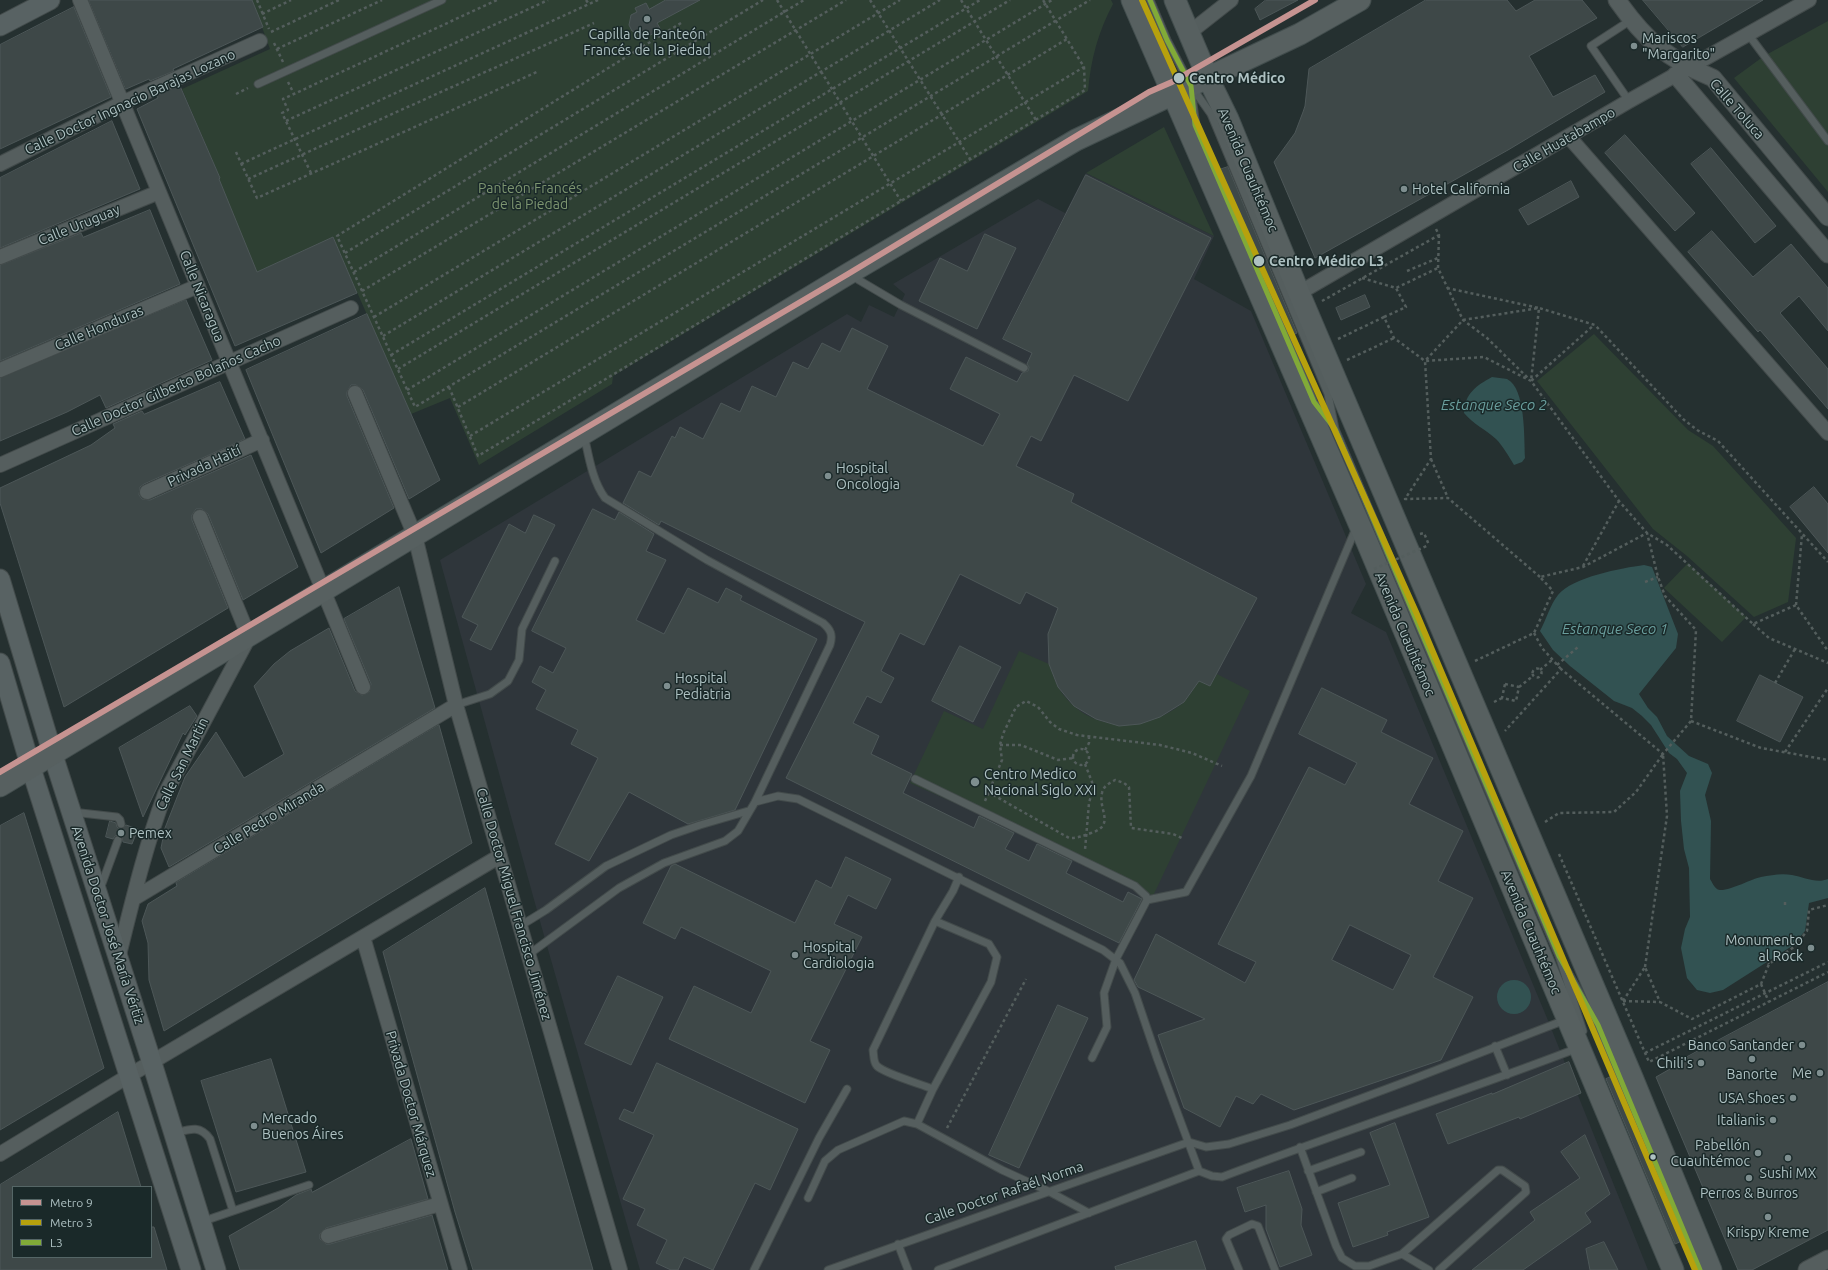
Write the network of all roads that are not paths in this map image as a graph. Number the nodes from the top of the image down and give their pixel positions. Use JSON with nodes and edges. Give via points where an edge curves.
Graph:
{"nodes":[{"id":1,"x":50,"y":0,"type":"edge"},
{"id":2,"x":80,"y":0,"type":"edge"},
{"id":3,"x":442,"y":0,"type":"edge"},
{"id":4,"x":1132,"y":0,"type":"edge"},
{"id":5,"x":1150,"y":0,"type":"edge"},
{"id":6,"x":1175,"y":0,"type":"edge"},
{"id":7,"x":1231,"y":0,"type":"edge"},
{"id":8,"x":1360,"y":0,"type":"edge"},
{"id":9,"x":1617,"y":0,"type":"edge"},
{"id":10,"x":1809,"y":0,"type":"edge"},
{"id":11,"x":1631,"y":20,"type":"junction"},
{"id":12,"x":0,"y":26,"type":"edge"},
{"id":13,"x":1189,"y":33,"type":"junction"},
{"id":14,"x":1748,"y":34,"type":"junction"},
{"id":15,"x":265,"y":37,"type":"road end"},
{"id":16,"x":1683,"y":72,"type":"junction"},
{"id":17,"x":258,"y":84,"type":"dead end"},
{"id":18,"x":1190,"y":86,"type":"junction"},
{"id":19,"x":1629,"y":101,"type":"junction"},
{"id":20,"x":122,"y":103,"type":"junction"},
{"id":21,"x":1569,"y":137,"type":"junction"},
{"id":22,"x":1828,"y":141,"type":"edge"},
{"id":23,"x":0,"y":164,"type":"edge"},
{"id":24,"x":159,"y":192,"type":"junction"},
{"id":25,"x":1828,"y":217,"type":"edge"},
{"id":26,"x":1828,"y":254,"type":"edge"},
{"id":27,"x":0,"y":257,"type":"edge"},
{"id":28,"x":848,"y":274,"type":"junction"},
{"id":29,"x":198,"y":286,"type":"junction"},
{"id":30,"x":1299,"y":293,"type":"junction"},
{"id":31,"x":351,"y":308,"type":"dead end"},
{"id":32,"x":229,"y":362,"type":"junction"},
{"id":33,"x":1024,"y":368,"type":"dead end"},
{"id":34,"x":0,"y":370,"type":"edge"},
{"id":35,"x":355,"y":393,"type":"dead end"},
{"id":36,"x":1335,"y":429,"type":"junction"},
{"id":37,"x":584,"y":433,"type":"junction"},
{"id":38,"x":1828,"y":433,"type":"edge"},
{"id":39,"x":262,"y":440,"type":"junction"},
{"id":40,"x":0,"y":465,"type":"edge"},
{"id":41,"x":147,"y":492,"type":"dead end"},
{"id":42,"x":200,"y":517,"type":"dead end"},
{"id":43,"x":1358,"y":522,"type":"junction"},
{"id":44,"x":414,"y":536,"type":"junction"},
{"id":45,"x":556,"y":561,"type":"dead end"},
{"id":46,"x":0,"y":579,"type":"edge"},
{"id":47,"x":324,"y":592,"type":"junction"},
{"id":48,"x":249,"y":636,"type":"junction"},
{"id":49,"x":0,"y":663,"type":"edge"},
{"id":50,"x":363,"y":687,"type":"dead end"},
{"id":51,"x":456,"y":705,"type":"junction"},
{"id":52,"x":53,"y":755,"type":"junction"},
{"id":53,"x":31,"y":768,"type":"junction"},
{"id":54,"x":916,"y":779,"type":"dead end"},
{"id":55,"x":0,"y":786,"type":"edge"},
{"id":56,"x":755,"y":802,"type":"junction"},
{"id":57,"x":72,"y":812,"type":"junction"},
{"id":58,"x":748,"y":812,"type":"junction"},
{"id":59,"x":121,"y":824,"type":"dead end"},
{"id":60,"x":118,"y":840,"type":"dead end"},
{"id":61,"x":500,"y":856,"type":"junction"},
{"id":62,"x":959,"y":877,"type":"junction"},
{"id":63,"x":98,"y":895,"type":"junction"},
{"id":64,"x":133,"y":899,"type":"junction"},
{"id":65,"x":1147,"y":900,"type":"junction"},
{"id":66,"x":935,"y":920,"type":"junction"},
{"id":67,"x":520,"y":926,"type":"junction"},
{"id":68,"x":363,"y":937,"type":"junction"},
{"id":69,"x":528,"y":955,"type":"junction"},
{"id":70,"x":1558,"y":956,"type":"junction"},
{"id":71,"x":118,"y":959,"type":"junction"},
{"id":72,"x":1116,"y":959,"type":"junction"},
{"id":73,"x":1568,"y":1019,"type":"junction"},
{"id":74,"x":1583,"y":1044,"type":"junction"},
{"id":75,"x":1495,"y":1046,"type":"junction"},
{"id":76,"x":1092,"y":1058,"type":"dead end"},
{"id":77,"x":152,"y":1063,"type":"junction"},
{"id":78,"x":130,"y":1075,"type":"junction"},
{"id":79,"x":1506,"y":1075,"type":"junction"},
{"id":80,"x":847,"y":1089,"type":"dead end"},
{"id":81,"x":933,"y":1089,"type":"junction"},
{"id":82,"x":917,"y":1124,"type":"junction"},
{"id":83,"x":174,"y":1133,"type":"junction"},
{"id":84,"x":1189,"y":1142,"type":"junction"},
{"id":85,"x":1300,"y":1147,"type":"junction"},
{"id":86,"x":1361,"y":1152,"type":"dead end"},
{"id":87,"x":0,"y":1154,"type":"edge"},
{"id":88,"x":811,"y":1155,"type":"junction"},
{"id":89,"x":825,"y":1161,"type":"junction"},
{"id":90,"x":1199,"y":1171,"type":"junction"},
{"id":91,"x":1308,"y":1171,"type":"junction"},
{"id":92,"x":1352,"y":1178,"type":"dead end"},
{"id":93,"x":309,"y":1185,"type":"dead end"},
{"id":94,"x":1048,"y":1191,"type":"junction"},
{"id":95,"x":1316,"y":1192,"type":"junction"},
{"id":96,"x":808,"y":1198,"type":"dead end"},
{"id":97,"x":440,"y":1204,"type":"junction"},
{"id":98,"x":233,"y":1211,"type":"junction"},
{"id":99,"x":1089,"y":1213,"type":"junction"},
{"id":100,"x":200,"y":1222,"type":"junction"},
{"id":101,"x":328,"y":1236,"type":"dead end"},
{"id":102,"x":898,"y":1244,"type":"junction"},
{"id":103,"x":1402,"y":1254,"type":"junction"},
{"id":104,"x":1828,"y":1259,"type":"edge"},
{"id":105,"x":1811,"y":1269,"type":"edge"},
{"id":106,"x":191,"y":1270,"type":"edge"},
{"id":107,"x":216,"y":1270,"type":"edge"},
{"id":108,"x":460,"y":1270,"type":"edge"},
{"id":109,"x":620,"y":1270,"type":"edge"},
{"id":110,"x":754,"y":1270,"type":"edge"},
{"id":111,"x":828,"y":1270,"type":"edge"},
{"id":112,"x":908,"y":1270,"type":"edge"},
{"id":113,"x":938,"y":1270,"type":"edge"},
{"id":114,"x":1239,"y":1270,"type":"edge"},
{"id":115,"x":1275,"y":1270,"type":"edge"},
{"id":116,"x":1429,"y":1270,"type":"edge"},
{"id":117,"x":1439,"y":1270,"type":"edge"},
{"id":118,"x":1673,"y":1270,"type":"edge"},
{"id":119,"x":1700,"y":1270,"type":"edge"},
{"id":120,"x":1711,"y":1270,"type":"edge"}],
"edges":[{"from":1,"to":12,"type":"main road"},
{"from":2,"to":20,"type":"street","name":"Calle Nicaragua"},
{"from":3,"to":17,"type":"lane"},
{"from":4,"to":18,"type":"main road","name":"Avenida Cuauhtémoc"},
{"from":5,"to":18,"type":"lane"},
{"from":6,"to":13,"type":"main road","name":"Avenida Cuauhtémoc"},
{"from":7,"to":13,"type":"street"},
{"from":8,"to":18,"type":"main road","via":[[1300,34]]},
{"from":9,"to":11,"type":"street","name":"Calle Toluca"},
{"from":10,"to":14,"type":"street","name":"Calle Huatabampo"},
{"from":11,"to":16,"type":"street","name":"Calle Toluca"},
{"from":11,"to":19,"type":"lane","via":[[1591,46]]},
{"from":13,"to":18,"type":"main road","name":"Avenida Cuauhtémoc"},
{"from":14,"to":16,"type":"street","name":"Calle Huatabampo"},
{"from":14,"to":22,"type":"lane"},
{"from":15,"to":20,"type":"street","name":"Calle Doctor Ingnacio Barajas Lozano"},
{"from":16,"to":19,"type":"street","name":"Calle Huatabampo"},
{"from":16,"to":25,"type":"street","name":"Calle Toluca","via":[[1713,78]]},
{"from":16,"to":26,"type":"street","name":"Calle Toluca"},
{"from":18,"to":28,"type":"main road","via":[[1076,140]]},
{"from":18,"to":30,"type":"main road","name":"Avenida Cuauhtémoc","via":[[1228,119]]},
{"from":18,"to":36,"type":"lane","via":[[1211,114],[1328,394]]},
{"from":18,"to":36,"type":"lane","via":[[1195,124],[1314,402]]},
{"from":18,"to":43,"type":"main road","name":"Avenida Cuauhtémoc"},
{"from":19,"to":21,"type":"street","name":"Calle Huatabampo"},
{"from":20,"to":23,"type":"street","name":"Calle Doctor Ingnacio Barajas Lozano"},
{"from":20,"to":24,"type":"street","name":"Calle Nicaragua"},
{"from":21,"to":30,"type":"street","name":"Calle Huatabampo"},
{"from":21,"to":38,"type":"street"},
{"from":24,"to":27,"type":"street","name":"Calle Uruguay"},
{"from":24,"to":29,"type":"street","name":"Calle Nicaragua"},
{"from":28,"to":33,"type":"lane","via":[[901,305]]},
{"from":28,"to":37,"type":"main road"},
{"from":29,"to":32,"type":"street","name":"Calle Nicaragua"},
{"from":29,"to":34,"type":"street","name":"Calle Honduras"},
{"from":30,"to":120,"type":"main road","name":"Avenida Cuauhtémoc","via":[[1632,1077]]},
{"from":31,"to":32,"type":"street","name":"Calle Doctor Gilberto Bolaños Cacho"},
{"from":32,"to":39,"type":"street","name":"Calle Nicaragua"},
{"from":32,"to":40,"type":"street","name":"Calle Doctor Gilberto Bolaños Cacho"},
{"from":35,"to":44,"type":"street","name":"Calle Doctor Miguel Francisco Jiménez"},
{"from":36,"to":70,"type":"lane"},
{"from":37,"to":44,"type":"main road"},
{"from":37,"to":56,"type":"lane","via":[[594,476],[605,498],[707,560],[830,629],[830,645]]},
{"from":39,"to":41,"type":"street","name":"Privada Haití"},
{"from":39,"to":47,"type":"street","name":"Calle Nicaragua"},
{"from":42,"to":48,"type":"street"},
{"from":43,"to":65,"type":"lane","via":[[1247,782],[1186,892]]},
{"from":43,"to":73,"type":"main road","name":"Avenida Cuauhtémoc"},
{"from":44,"to":47,"type":"main road"},
{"from":44,"to":51,"type":"street","name":"Calle Doctor Miguel Francisco Jiménez"},
{"from":45,"to":51,"type":"lane","via":[[522,629],[519,660],[508,681],[490,694]]},
{"from":46,"to":52,"type":"main road","name":"Avenida Doctor José María Vértiz"},
{"from":47,"to":48,"type":"main road"},
{"from":47,"to":50,"type":"street","name":"Calle Nicaragua"},
{"from":48,"to":52,"type":"main road"},
{"from":48,"to":64,"type":"street","name":"Calle San Martin","via":[[165,794]]},
{"from":49,"to":53,"type":"main road","name":"Avenida Doctor José María Vértiz"},
{"from":51,"to":61,"type":"street","name":"Calle Doctor Miguel Francisco Jiménez"},
{"from":51,"to":64,"type":"street","name":"Calle Pedro Miranda"},
{"from":52,"to":53,"type":"main road"},
{"from":52,"to":57,"type":"main road","name":"Avenida Doctor José María Vértiz"},
{"from":53,"to":55,"type":"main road"},
{"from":53,"to":78,"type":"main road","name":"Avenida Doctor José María Vértiz"},
{"from":54,"to":65,"type":"lane","via":[[1135,886]]},
{"from":56,"to":58,"type":"lane"},
{"from":56,"to":62,"type":"lane","via":[[778,796],[798,799]]},
{"from":57,"to":59,"type":"lane","via":[[117,817]]},
{"from":57,"to":63,"type":"main road","name":"Avenida Doctor José María Vértiz"},
{"from":58,"to":67,"type":"lane","via":[[723,817],[671,836],[606,866]]},
{"from":58,"to":69,"type":"lane","via":[[738,831],[725,841],[664,862],[618,888]]},
{"from":60,"to":63,"type":"lane"},
{"from":61,"to":67,"type":"street","name":"Calle Doctor Miguel Francisco Jiménez"},
{"from":61,"to":68,"type":"street"},
{"from":62,"to":66,"type":"lane"},
{"from":62,"to":72,"type":"lane"},
{"from":63,"to":71,"type":"main road","name":"Avenida Doctor José María Vértiz"},
{"from":64,"to":71,"type":"street"},
{"from":65,"to":72,"type":"lane"},
{"from":66,"to":81,"type":"lane","via":[[873,1050],[877,1066]]},
{"from":66,"to":81,"type":"lane","via":[[989,944],[997,957],[991,982]]},
{"from":67,"to":69,"type":"street","name":"Calle Doctor Miguel Francisco Jiménez"},
{"from":68,"to":77,"type":"street"},
{"from":68,"to":97,"type":"street","name":"Privada Doctor Márquez"},
{"from":69,"to":109,"type":"street","name":"Calle Doctor Miguel Francisco Jiménez"},
{"from":70,"to":74,"type":"lane"},
{"from":70,"to":119,"type":"lane","via":[[1598,1025]]},
{"from":71,"to":77,"type":"main road","name":"Avenida Doctor José María Vértiz"},
{"from":72,"to":76,"type":"lane","via":[[1104,994],[1107,1026]]},
{"from":72,"to":84,"type":"lane","via":[[1135,993]]},
{"from":73,"to":74,"type":"main road","name":"Avenida Cuauhtémoc"},
{"from":73,"to":75,"type":"lane"},
{"from":74,"to":79,"type":"lane"},
{"from":74,"to":118,"type":"main road","name":"Avenida Cuauhtémoc"},
{"from":75,"to":79,"type":"lane"},
{"from":75,"to":84,"type":"lane","via":[[1312,1117],[1229,1144],[1206,1147]]},
{"from":77,"to":78,"type":"street"},
{"from":77,"to":83,"type":"main road","name":"Avenida Doctor José María Vértiz"},
{"from":78,"to":87,"type":"street"},
{"from":78,"to":106,"type":"main road","name":"Avenida Doctor José María Vértiz"},
{"from":79,"to":85,"type":"lane"},
{"from":80,"to":88,"type":"lane"},
{"from":81,"to":82,"type":"lane"},
{"from":82,"to":89,"type":"lane","via":[[904,1121],[890,1126],[838,1150]]},
{"from":82,"to":94,"type":"lane","via":[[1002,1170]]},
{"from":83,"to":98,"type":"lane","via":[[194,1128],[205,1132],[210,1139]]},
{"from":83,"to":100,"type":"main road","name":"Avenida Doctor José María Vértiz"},
{"from":84,"to":90,"type":"lane"},
{"from":84,"to":94,"type":"lane","name":"Calle Doctor Rafaél Norma"},
{"from":85,"to":90,"type":"lane","via":[[1222,1177]]},
{"from":85,"to":91,"type":"lane"},
{"from":86,"to":91,"type":"lane"},
{"from":88,"to":89,"type":"lane"},
{"from":88,"to":110,"type":"lane"},
{"from":89,"to":96,"type":"lane"},
{"from":90,"to":99,"type":"lane"},
{"from":91,"to":95,"type":"lane"},
{"from":92,"to":95,"type":"lane"},
{"from":93,"to":98,"type":"lane"},
{"from":94,"to":99,"type":"lane"},
{"from":94,"to":102,"type":"lane","name":"Calle Doctor Rafaél Norma"},
{"from":95,"to":103,"type":"lane","via":[[1342,1258],[1355,1266],[1369,1266]]},
{"from":97,"to":101,"type":"street"},
{"from":97,"to":108,"type":"street","name":"Privada Doctor Márquez"},
{"from":98,"to":100,"type":"lane"},
{"from":99,"to":113,"type":"lane"},
{"from":100,"to":107,"type":"main road","name":"Avenida Doctor José María Vértiz"},
{"from":102,"to":111,"type":"lane","name":"Calle Doctor Rafaél Norma"},
{"from":102,"to":112,"type":"lane"},
{"from":103,"to":116,"type":"lane"},
{"from":103,"to":117,"type":"lane","via":[[1498,1170],[1502,1170],[1525,1186],[1526,1192]]},
{"from":104,"to":105,"type":"street"},
{"from":114,"to":115,"type":"lane","via":[[1226,1239],[1229,1234],[1252,1224],[1258,1226]]}]}
